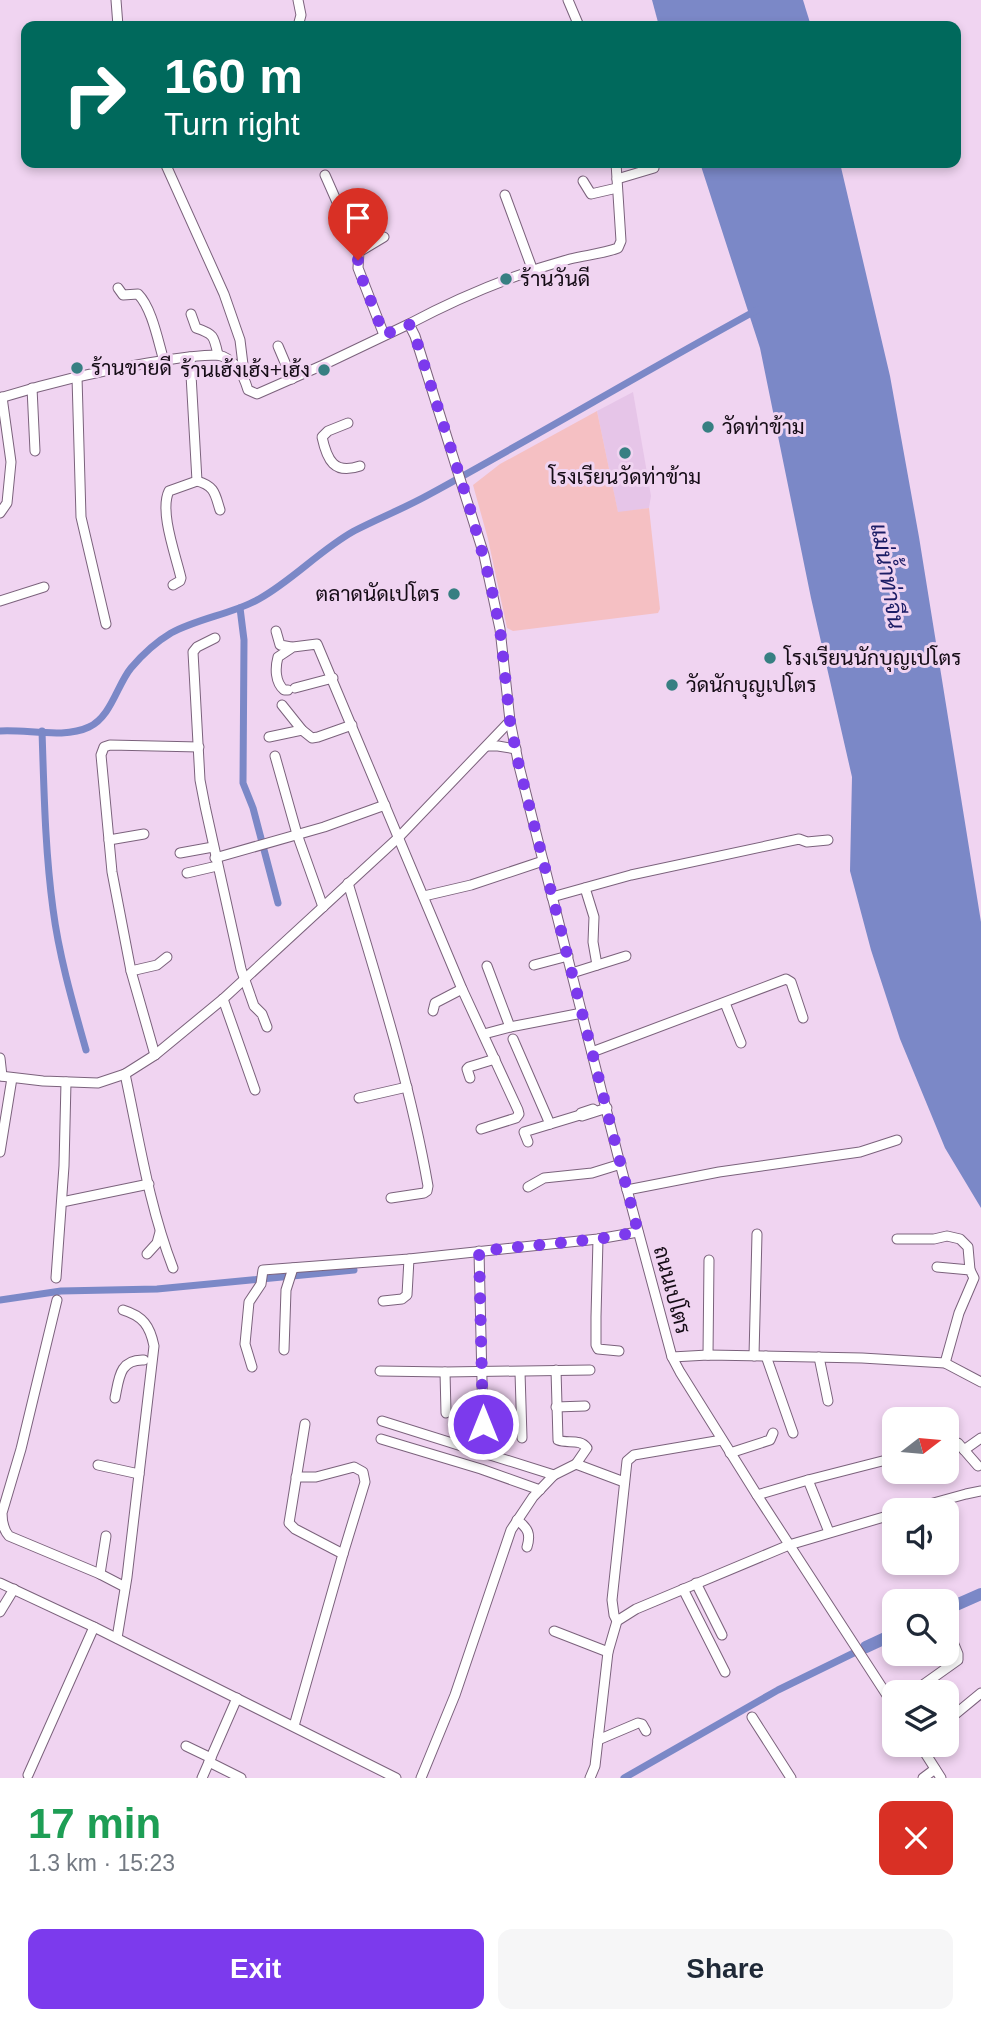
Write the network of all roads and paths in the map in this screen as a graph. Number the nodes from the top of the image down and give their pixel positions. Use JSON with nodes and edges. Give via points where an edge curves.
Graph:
{"nodes":[{"id":1,"x":116,"y":0,"type":"edge"},
{"id":2,"x":298,"y":0,"type":"edge"},
{"id":3,"x":568,"y":0,"type":"edge"},
{"id":4,"x":118,"y":21,"type":"edge"},
{"id":5,"x":299,"y":21,"type":"edge"},
{"id":6,"x":577,"y":21,"type":"edge"},
{"id":7,"x":167,"y":168,"type":"edge"},
{"id":8,"x":615,"y":168,"type":"edge"},
{"id":9,"x":654,"y":169,"type":"dead end"},
{"id":10,"x":325,"y":175,"type":"dead end"},
{"id":11,"x":583,"y":181,"type":"dead end"},
{"id":12,"x":617,"y":184,"type":"junction"},
{"id":13,"x":505,"y":195,"type":"dead end"},
{"id":14,"x":384,"y":237,"type":"dead end"},
{"id":15,"x":359,"y":252,"type":"junction"},
{"id":16,"x":533,"y":271,"type":"junction"},
{"id":17,"x":118,"y":288,"type":"dead end"},
{"id":18,"x":191,"y":314,"type":"dead end"},
{"id":19,"x":409,"y":324,"type":"junction"},
{"id":20,"x":384,"y":335,"type":"junction"},
{"id":21,"x":278,"y":346,"type":"dead end"},
{"id":22,"x":218,"y":355,"type":"junction"},
{"id":23,"x":190,"y":357,"type":"junction"},
{"id":24,"x":164,"y":360,"type":"junction"},
{"id":25,"x":77,"y":377,"type":"junction"},
{"id":26,"x":245,"y":379,"type":"junction"},
{"id":27,"x":292,"y":379,"type":"junction"},
{"id":28,"x":32,"y":388,"type":"junction"},
{"id":29,"x":1,"y":398,"type":"edge"},
{"id":30,"x":348,"y":423,"type":"dead end"},
{"id":31,"x":35,"y":450,"type":"dead end"},
{"id":32,"x":360,"y":466,"type":"dead end"},
{"id":33,"x":197,"y":481,"type":"junction"},
{"id":34,"x":220,"y":510,"type":"dead end"},
{"id":35,"x":0,"y":513,"type":"edge"},
{"id":36,"x":173,"y":585,"type":"dead end"},
{"id":37,"x":44,"y":587,"type":"dead end"},
{"id":38,"x":0,"y":601,"type":"edge"},
{"id":39,"x":106,"y":624,"type":"dead end"},
{"id":40,"x":276,"y":631,"type":"dead end"},
{"id":41,"x":215,"y":638,"type":"dead end"},
{"id":42,"x":293,"y":648,"type":"junction"},
{"id":43,"x":333,"y":678,"type":"junction"},
{"id":44,"x":282,"y":705,"type":"dead end"},
{"id":45,"x":510,"y":721,"type":"junction"},
{"id":46,"x":352,"y":725,"type":"junction"},
{"id":47,"x":302,"y":730,"type":"junction"},
{"id":48,"x":269,"y":737,"type":"dead end"},
{"id":49,"x":487,"y":746,"type":"junction"},
{"id":50,"x":199,"y":747,"type":"junction"},
{"id":51,"x":516,"y":749,"type":"junction"},
{"id":52,"x":275,"y":756,"type":"dead end"},
{"id":53,"x":385,"y":805,"type":"junction"},
{"id":54,"x":144,"y":834,"type":"dead end"},
{"id":55,"x":297,"y":834,"type":"junction"},
{"id":56,"x":399,"y":837,"type":"junction"},
{"id":57,"x":110,"y":840,"type":"junction"},
{"id":58,"x":828,"y":840,"type":"dead end"},
{"id":59,"x":213,"y":847,"type":"junction"},
{"id":60,"x":180,"y":853,"type":"dead end"},
{"id":61,"x":216,"y":862,"type":"junction"},
{"id":62,"x":543,"y":862,"type":"junction"},
{"id":63,"x":187,"y":873,"type":"dead end"},
{"id":64,"x":348,"y":883,"type":"junction"},
{"id":65,"x":585,"y":888,"type":"junction"},
{"id":66,"x":424,"y":896,"type":"junction"},
{"id":67,"x":552,"y":897,"type":"junction"},
{"id":68,"x":323,"y":907,"type":"junction"},
{"id":69,"x":568,"y":956,"type":"junction"},
{"id":70,"x":626,"y":956,"type":"dead end"},
{"id":71,"x":167,"y":957,"type":"dead end"},
{"id":72,"x":534,"y":965,"type":"dead end"},
{"id":73,"x":597,"y":965,"type":"junction"},
{"id":74,"x":487,"y":966,"type":"dead end"},
{"id":75,"x":131,"y":971,"type":"junction"},
{"id":76,"x":572,"y":973,"type":"junction"},
{"id":77,"x":244,"y":979,"type":"junction"},
{"id":78,"x":462,"y":989,"type":"junction"},
{"id":79,"x":223,"y":999,"type":"junction"},
{"id":80,"x":725,"y":1003,"type":"junction"},
{"id":81,"x":433,"y":1012,"type":"dead end"},
{"id":82,"x":583,"y":1013,"type":"junction"},
{"id":83,"x":803,"y":1018,"type":"dead end"},
{"id":84,"x":267,"y":1027,"type":"dead end"},
{"id":85,"x":510,"y":1027,"type":"junction"},
{"id":86,"x":484,"y":1034,"type":"junction"},
{"id":87,"x":513,"y":1039,"type":"dead end"},
{"id":88,"x":741,"y":1043,"type":"dead end"},
{"id":89,"x":593,"y":1052,"type":"junction"},
{"id":90,"x":155,"y":1055,"type":"junction"},
{"id":91,"x":0,"y":1058,"type":"edge"},
{"id":92,"x":495,"y":1059,"type":"junction"},
{"id":93,"x":125,"y":1074,"type":"junction"},
{"id":94,"x":5,"y":1077,"type":"edge"},
{"id":95,"x":470,"y":1078,"type":"dead end"},
{"id":96,"x":66,"y":1082,"type":"junction"},
{"id":97,"x":407,"y":1087,"type":"junction"},
{"id":98,"x":255,"y":1090,"type":"dead end"},
{"id":99,"x":359,"y":1098,"type":"dead end"},
{"id":100,"x":607,"y":1108,"type":"junction"},
{"id":101,"x":550,"y":1124,"type":"junction"},
{"id":102,"x":481,"y":1129,"type":"dead end"},
{"id":103,"x":897,"y":1140,"type":"dead end"},
{"id":104,"x":527,"y":1142,"type":"dead end"},
{"id":105,"x":0,"y":1152,"type":"edge"},
{"id":106,"x":621,"y":1164,"type":"junction"},
{"id":107,"x":149,"y":1184,"type":"junction"},
{"id":108,"x":528,"y":1187,"type":"dead end"},
{"id":109,"x":627,"y":1190,"type":"junction"},
{"id":110,"x":391,"y":1198,"type":"dead end"},
{"id":111,"x":62,"y":1202,"type":"junction"},
{"id":112,"x":160,"y":1230,"type":"junction"},
{"id":113,"x":638,"y":1232,"type":"junction"},
{"id":114,"x":757,"y":1234,"type":"dead end"},
{"id":115,"x":598,"y":1239,"type":"junction"},
{"id":116,"x":897,"y":1239,"type":"dead end"},
{"id":117,"x":479,"y":1251,"type":"junction"},
{"id":118,"x":147,"y":1254,"type":"dead end"},
{"id":119,"x":409,"y":1259,"type":"junction"},
{"id":120,"x":709,"y":1260,"type":"dead end"},
{"id":121,"x":937,"y":1267,"type":"dead end"},
{"id":122,"x":173,"y":1268,"type":"dead end"},
{"id":123,"x":292,"y":1270,"type":"junction"},
{"id":124,"x":970,"y":1270,"type":"junction"},
{"id":125,"x":56,"y":1278,"type":"dead end"},
{"id":126,"x":57,"y":1300,"type":"dead end"},
{"id":127,"x":383,"y":1301,"type":"dead end"},
{"id":128,"x":123,"y":1310,"type":"dead end"},
{"id":129,"x":284,"y":1350,"type":"dead end"},
{"id":130,"x":619,"y":1351,"type":"dead end"},
{"id":131,"x":708,"y":1355,"type":"junction"},
{"id":132,"x":754,"y":1356,"type":"junction"},
{"id":133,"x":766,"y":1356,"type":"junction"},
{"id":134,"x":672,"y":1357,"type":"junction"},
{"id":135,"x":819,"y":1357,"type":"junction"},
{"id":136,"x":148,"y":1361,"type":"junction"},
{"id":137,"x":945,"y":1363,"type":"junction"},
{"id":138,"x":252,"y":1367,"type":"dead end"},
{"id":139,"x":556,"y":1370,"type":"junction"},
{"id":140,"x":590,"y":1370,"type":"dead end"},
{"id":141,"x":380,"y":1371,"type":"dead end"},
{"id":142,"x":482,"y":1371,"type":"junction"},
{"id":143,"x":445,"y":1372,"type":"junction"},
{"id":144,"x":520,"y":1372,"type":"junction"},
{"id":145,"x":981,"y":1382,"type":"edge"},
{"id":146,"x":115,"y":1398,"type":"dead end"},
{"id":147,"x":828,"y":1401,"type":"dead end"},
{"id":148,"x":584,"y":1406,"type":"dead end"},
{"id":149,"x":556,"y":1407,"type":"junction"},
{"id":150,"x":446,"y":1413,"type":"dead end"},
{"id":151,"x":382,"y":1421,"type":"dead end"},
{"id":152,"x":304,"y":1424,"type":"dead end"},
{"id":153,"x":483,"y":1424,"type":"dead end"},
{"id":154,"x":773,"y":1433,"type":"dead end"},
{"id":155,"x":793,"y":1433,"type":"dead end"},
{"id":156,"x":522,"y":1438,"type":"dead end"},
{"id":157,"x":981,"y":1438,"type":"edge"},
{"id":158,"x":381,"y":1439,"type":"dead end"},
{"id":159,"x":722,"y":1440,"type":"junction"},
{"id":160,"x":959,"y":1444,"type":"edge"},
{"id":161,"x":964,"y":1450,"type":"junction"},
{"id":162,"x":730,"y":1453,"type":"junction"},
{"id":163,"x":882,"y":1461,"type":"edge"},
{"id":164,"x":576,"y":1464,"type":"junction"},
{"id":165,"x":98,"y":1465,"type":"dead end"},
{"id":166,"x":978,"y":1466,"type":"dead end"},
{"id":167,"x":139,"y":1474,"type":"junction"},
{"id":168,"x":554,"y":1475,"type":"junction"},
{"id":169,"x":296,"y":1476,"type":"junction"},
{"id":170,"x":808,"y":1480,"type":"junction"},
{"id":171,"x":625,"y":1482,"type":"junction"},
{"id":172,"x":540,"y":1490,"type":"junction"},
{"id":173,"x":981,"y":1491,"type":"edge"},
{"id":174,"x":757,"y":1495,"type":"junction"},
{"id":175,"x":954,"y":1498,"type":"edge"},
{"id":176,"x":882,"y":1517,"type":"edge"},
{"id":177,"x":517,"y":1520,"type":"junction"},
{"id":178,"x":829,"y":1532,"type":"junction"},
{"id":179,"x":106,"y":1536,"type":"dead end"},
{"id":180,"x":789,"y":1545,"type":"junction"},
{"id":181,"x":527,"y":1547,"type":"dead end"},
{"id":182,"x":343,"y":1554,"type":"junction"},
{"id":183,"x":100,"y":1574,"type":"junction"},
{"id":184,"x":0,"y":1583,"type":"edge"},
{"id":185,"x":696,"y":1583,"type":"junction"},
{"id":186,"x":125,"y":1587,"type":"junction"},
{"id":187,"x":14,"y":1589,"type":"junction"},
{"id":188,"x":683,"y":1589,"type":"junction"},
{"id":189,"x":0,"y":1612,"type":"edge"},
{"id":190,"x":617,"y":1621,"type":"junction"},
{"id":191,"x":94,"y":1627,"type":"junction"},
{"id":192,"x":554,"y":1631,"type":"dead end"},
{"id":193,"x":722,"y":1635,"type":"dead end"},
{"id":194,"x":117,"y":1638,"type":"junction"},
{"id":195,"x":608,"y":1652,"type":"junction"},
{"id":196,"x":950,"y":1666,"type":"edge"},
{"id":197,"x":725,"y":1672,"type":"dead end"},
{"id":198,"x":930,"y":1680,"type":"edge"},
{"id":199,"x":882,"y":1687,"type":"edge"},
{"id":200,"x":981,"y":1693,"type":"edge"},
{"id":201,"x":237,"y":1698,"type":"junction"},
{"id":202,"x":959,"y":1711,"type":"edge"},
{"id":203,"x":752,"y":1717,"type":"dead end"},
{"id":204,"x":294,"y":1726,"type":"junction"},
{"id":205,"x":646,"y":1731,"type":"dead end"},
{"id":206,"x":598,"y":1740,"type":"junction"},
{"id":207,"x":186,"y":1746,"type":"dead end"},
{"id":208,"x":927,"y":1757,"type":"edge"},
{"id":209,"x":210,"y":1760,"type":"junction"},
{"id":210,"x":938,"y":1774,"type":"edge"},
{"id":211,"x":28,"y":1775,"type":"dead end"},
{"id":212,"x":202,"y":1778,"type":"edge"},
{"id":213,"x":242,"y":1778,"type":"edge"},
{"id":214,"x":396,"y":1778,"type":"edge"},
{"id":215,"x":421,"y":1778,"type":"edge"},
{"id":216,"x":590,"y":1778,"type":"edge"},
{"id":217,"x":791,"y":1778,"type":"edge"},
{"id":218,"x":923,"y":1778,"type":"edge"}],
"edges":[{"from":1,"to":4,"type":"street"},
{"from":2,"to":5,"type":"street"},
{"from":3,"to":6,"type":"street"},
{"from":7,"to":26,"type":"street","via":[[224,294],[240,340]]},
{"from":8,"to":12,"type":"street"},
{"from":9,"to":12,"type":"street"},
{"from":10,"to":15,"type":"street"},
{"from":11,"to":12,"type":"street","via":[[591,194]]},
{"from":12,"to":16,"type":"street","via":[[618,248]]},
{"from":13,"to":16,"type":"street"},
{"from":14,"to":15,"type":"street"},
{"from":15,"to":20,"type":"street","via":[[358,268]]},
{"from":16,"to":19,"type":"street"},
{"from":17,"to":24,"type":"street","via":[[123,295],[142,298]]},
{"from":18,"to":22,"type":"street","via":[[196,328],[214,338]]},
{"from":19,"to":20,"type":"street"},
{"from":19,"to":45,"type":"street","name":"ถนนเปโตร","via":[[484,555],[500,629]]},
{"from":20,"to":27,"type":"street"},
{"from":21,"to":27,"type":"street"},
{"from":22,"to":23,"type":"street"},
{"from":22,"to":26,"type":"street","via":[[233,361]]},
{"from":23,"to":24,"type":"street"},
{"from":23,"to":33,"type":"street"},
{"from":24,"to":25,"type":"street"},
{"from":25,"to":28,"type":"street"},
{"from":25,"to":39,"type":"street","via":[[81,517]]},
{"from":26,"to":27,"type":"street","via":[[248,390],[257,394]]},
{"from":28,"to":29,"type":"street"},
{"from":28,"to":31,"type":"street"},
{"from":29,"to":35,"type":"street","via":[[12,462],[7,503]]},
{"from":30,"to":32,"type":"street","via":[[324,433],[323,442],[335,466],[349,470]]},
{"from":33,"to":34,"type":"street","via":[[214,491]]},
{"from":33,"to":36,"type":"street","via":[[167,494],[165,509],[181,578]]},
{"from":37,"to":38,"type":"street"},
{"from":40,"to":42,"type":"street","via":[[280,645]]},
{"from":41,"to":50,"type":"street","via":[[193,652]]},
{"from":42,"to":43,"type":"street","via":[[317,644]]},
{"from":42,"to":43,"type":"street","via":[[278,657],[275,667],[280,687],[292,689]]},
{"from":43,"to":46,"type":"street"},
{"from":44,"to":47,"type":"street"},
{"from":45,"to":49,"type":"street"},
{"from":45,"to":51,"type":"street","name":"ถนนเปโตร"},
{"from":46,"to":47,"type":"street","via":[[312,738]]},
{"from":46,"to":53,"type":"street"},
{"from":47,"to":48,"type":"street"},
{"from":49,"to":51,"type":"street"},
{"from":49,"to":56,"type":"street"},
{"from":50,"to":57,"type":"street","via":[[104,747]]},
{"from":50,"to":59,"type":"street","via":[[200,780]]},
{"from":51,"to":62,"type":"street","name":"ถนนเปโตร"},
{"from":52,"to":55,"type":"street"},
{"from":53,"to":55,"type":"street"},
{"from":53,"to":56,"type":"street"},
{"from":54,"to":57,"type":"street"},
{"from":55,"to":61,"type":"street"},
{"from":55,"to":68,"type":"street"},
{"from":56,"to":64,"type":"street"},
{"from":56,"to":66,"type":"street"},
{"from":57,"to":75,"type":"street"},
{"from":58,"to":65,"type":"street","via":[[799,839]]},
{"from":59,"to":60,"type":"street"},
{"from":59,"to":61,"type":"street"},
{"from":61,"to":63,"type":"street"},
{"from":61,"to":77,"type":"street"},
{"from":62,"to":66,"type":"street"},
{"from":62,"to":67,"type":"street","name":"ถนนเปโตร"},
{"from":64,"to":68,"type":"street"},
{"from":64,"to":97,"type":"street"},
{"from":65,"to":67,"type":"street"},
{"from":65,"to":73,"type":"street","via":[[594,917]]},
{"from":66,"to":78,"type":"street"},
{"from":67,"to":69,"type":"street","name":"ถนนเปโตร"},
{"from":68,"to":77,"type":"street"},
{"from":69,"to":72,"type":"street"},
{"from":69,"to":76,"type":"street","name":"ถนนเปโตร"},
{"from":70,"to":73,"type":"street"},
{"from":71,"to":75,"type":"street","via":[[157,965]]},
{"from":73,"to":76,"type":"street"},
{"from":74,"to":85,"type":"street"},
{"from":75,"to":90,"type":"street"},
{"from":76,"to":82,"type":"street","name":"ถนนเปโตร"},
{"from":77,"to":79,"type":"street"},
{"from":77,"to":84,"type":"street"},
{"from":78,"to":81,"type":"street","via":[[435,1003]]},
{"from":78,"to":86,"type":"street"},
{"from":79,"to":90,"type":"street"},
{"from":79,"to":98,"type":"street"},
{"from":80,"to":83,"type":"street","via":[[786,979]]},
{"from":80,"to":88,"type":"street"},
{"from":80,"to":89,"type":"street"},
{"from":82,"to":85,"type":"street"},
{"from":82,"to":89,"type":"street","name":"ถนนเปโตร"},
{"from":85,"to":86,"type":"street"},
{"from":86,"to":92,"type":"street"},
{"from":87,"to":101,"type":"street"},
{"from":89,"to":100,"type":"street","name":"ถนนเปโตร"},
{"from":90,"to":93,"type":"street"},
{"from":91,"to":94,"type":"street"},
{"from":92,"to":95,"type":"street","via":[[469,1066]]},
{"from":92,"to":102,"type":"street","via":[[519,1114]]},
{"from":93,"to":96,"type":"street","via":[[99,1083]]},
{"from":93,"to":107,"type":"street"},
{"from":94,"to":96,"type":"street"},
{"from":94,"to":105,"type":"street"},
{"from":96,"to":111,"type":"street"},
{"from":97,"to":99,"type":"street"},
{"from":97,"to":110,"type":"street","via":[[428,1186],[424,1193]]},
{"from":100,"to":101,"type":"street"},
{"from":100,"to":106,"type":"street","name":"ถนนเปโตร"},
{"from":101,"to":104,"type":"street","via":[[524,1132]]},
{"from":103,"to":109,"type":"street","via":[[860,1152]]},
{"from":106,"to":108,"type":"street","via":[[592,1174],[544,1178]]},
{"from":106,"to":109,"type":"street","name":"ถนนเปโตร"},
{"from":107,"to":111,"type":"street"},
{"from":107,"to":112,"type":"street"},
{"from":109,"to":113,"type":"street","name":"ถนนเปโตร"},
{"from":111,"to":125,"type":"street"},
{"from":112,"to":118,"type":"street","via":[[157,1243]]},
{"from":112,"to":122,"type":"street"},
{"from":113,"to":115,"type":"street"},
{"from":113,"to":134,"type":"street","name":"ถนนเปโตร"},
{"from":114,"to":132,"type":"street"},
{"from":115,"to":117,"type":"street"},
{"from":115,"to":130,"type":"street","via":[[596,1345],[601,1350]]},
{"from":116,"to":124,"type":"street","via":[[960,1239],[968,1247]]},
{"from":117,"to":119,"type":"street"},
{"from":117,"to":142,"type":"street"},
{"from":119,"to":123,"type":"street"},
{"from":119,"to":127,"type":"street","via":[[407,1295]]},
{"from":120,"to":131,"type":"street"},
{"from":121,"to":124,"type":"street"},
{"from":123,"to":129,"type":"street"},
{"from":123,"to":138,"type":"street","via":[[263,1270],[249,1302],[244,1344]]},
{"from":124,"to":137,"type":"street","via":[[974,1282]]},
{"from":126,"to":183,"type":"street","via":[[2,1523],[9,1536]]},
{"from":128,"to":136,"type":"street","via":[[144,1321],[152,1337]]},
{"from":131,"to":132,"type":"street"},
{"from":131,"to":134,"type":"street"},
{"from":132,"to":133,"type":"street"},
{"from":133,"to":135,"type":"street"},
{"from":133,"to":155,"type":"street"},
{"from":134,"to":159,"type":"street","name":"ถนนเปโตร"},
{"from":135,"to":137,"type":"street"},
{"from":135,"to":147,"type":"street"},
{"from":136,"to":146,"type":"street","via":[[124,1366]]},
{"from":136,"to":167,"type":"street"},
{"from":137,"to":145,"type":"street"},
{"from":139,"to":140,"type":"street"},
{"from":139,"to":144,"type":"street"},
{"from":139,"to":149,"type":"street"},
{"from":141,"to":143,"type":"street"},
{"from":142,"to":143,"type":"street"},
{"from":142,"to":144,"type":"street"},
{"from":142,"to":153,"type":"street"},
{"from":143,"to":150,"type":"street"},
{"from":144,"to":156,"type":"street"},
{"from":148,"to":149,"type":"street"},
{"from":149,"to":164,"type":"street","via":[[558,1440],[579,1442],[587,1448]]},
{"from":151,"to":168,"type":"street"},
{"from":152,"to":169,"type":"street"},
{"from":154,"to":162,"type":"street","via":[[770,1440]]},
{"from":157,"to":161,"type":"street"},
{"from":158,"to":172,"type":"street"},
{"from":159,"to":162,"type":"street","name":"ถนนเปโตร"},
{"from":159,"to":171,"type":"street","via":[[634,1455],[627,1461]]},
{"from":160,"to":161,"type":"street"},
{"from":161,"to":166,"type":"street"},
{"from":162,"to":174,"type":"street","name":"ถนนเปโตร"},
{"from":163,"to":170,"type":"street"},
{"from":164,"to":168,"type":"street"},
{"from":164,"to":171,"type":"street"},
{"from":165,"to":167,"type":"street"},
{"from":167,"to":186,"type":"street"},
{"from":168,"to":172,"type":"street"},
{"from":169,"to":182,"type":"street","via":[[291,1526]]},
{"from":169,"to":182,"type":"street","via":[[316,1477],[354,1467],[363,1472],[365,1482]]},
{"from":170,"to":174,"type":"street"},
{"from":170,"to":178,"type":"street"},
{"from":171,"to":190,"type":"street","via":[[612,1600]]},
{"from":172,"to":177,"type":"street"},
{"from":173,"to":175,"type":"street"},
{"from":174,"to":180,"type":"street","name":"ถนนเปโตร"},
{"from":176,"to":178,"type":"street"},
{"from":177,"to":181,"type":"street","via":[[528,1530]]},
{"from":177,"to":215,"type":"street"},
{"from":178,"to":180,"type":"street"},
{"from":179,"to":183,"type":"street"},
{"from":180,"to":185,"type":"street"},
{"from":180,"to":199,"type":"street","name":"ถนนเปโตร"},
{"from":182,"to":204,"type":"street"},
{"from":183,"to":186,"type":"street"},
{"from":184,"to":187,"type":"street"},
{"from":185,"to":188,"type":"street"},
{"from":185,"to":193,"type":"street"},
{"from":186,"to":194,"type":"street"},
{"from":187,"to":189,"type":"street"},
{"from":187,"to":191,"type":"street"},
{"from":188,"to":190,"type":"street"},
{"from":188,"to":197,"type":"street"},
{"from":190,"to":195,"type":"street"},
{"from":191,"to":194,"type":"street"},
{"from":191,"to":211,"type":"street"},
{"from":192,"to":195,"type":"street"},
{"from":194,"to":201,"type":"street"},
{"from":195,"to":206,"type":"street"},
{"from":196,"to":198,"type":"street"},
{"from":200,"to":202,"type":"street"},
{"from":201,"to":204,"type":"street"},
{"from":201,"to":209,"type":"street"},
{"from":203,"to":217,"type":"street"},
{"from":204,"to":214,"type":"street"},
{"from":205,"to":206,"type":"street","via":[[638,1723]]},
{"from":206,"to":216,"type":"street"},
{"from":207,"to":209,"type":"street"},
{"from":208,"to":210,"type":"street"},
{"from":209,"to":212,"type":"street"},
{"from":209,"to":213,"type":"street"},
{"from":210,"to":218,"type":"street"}]}
